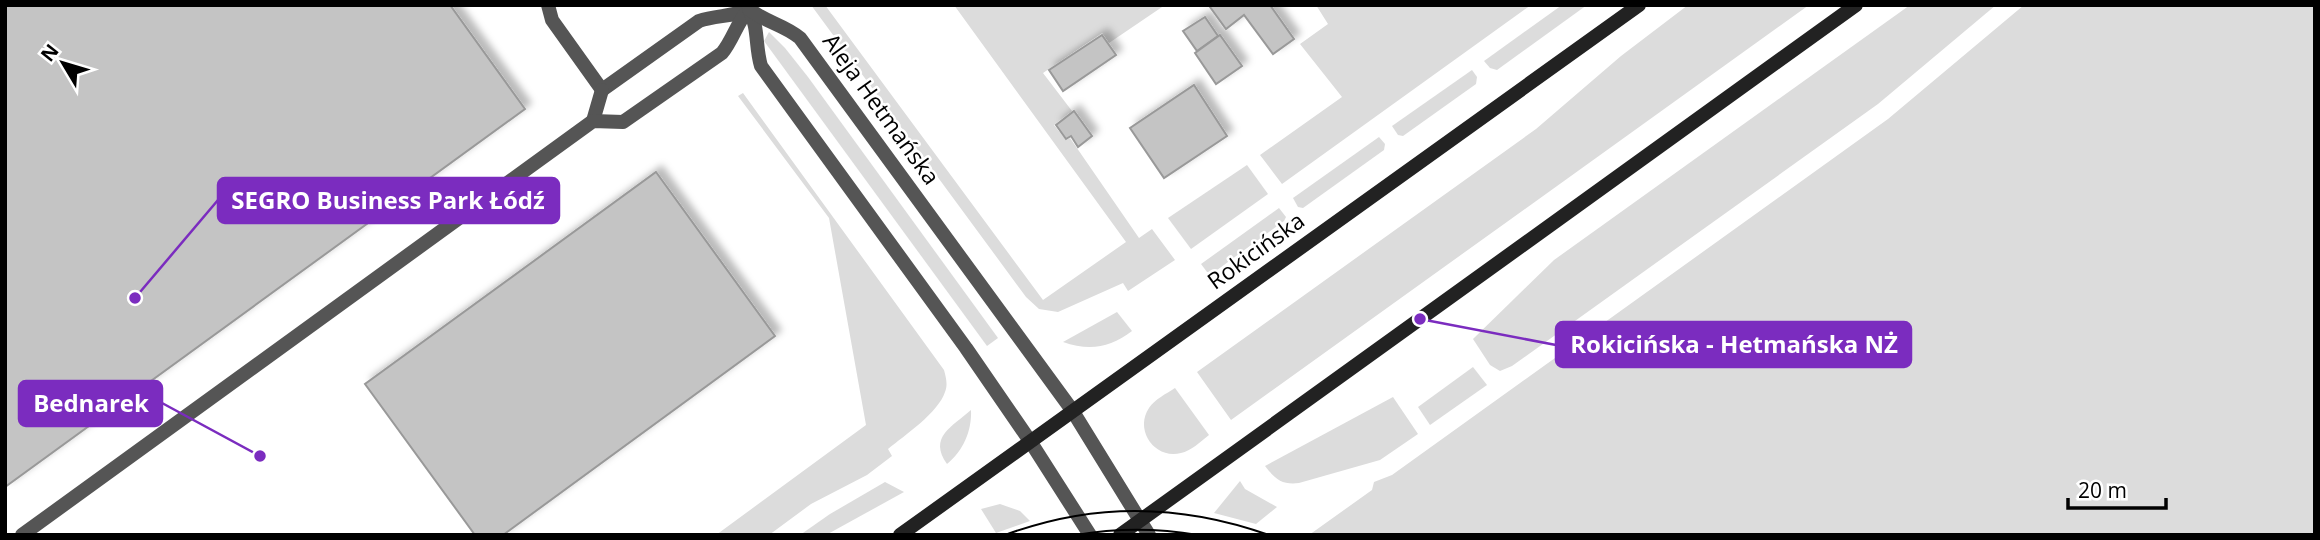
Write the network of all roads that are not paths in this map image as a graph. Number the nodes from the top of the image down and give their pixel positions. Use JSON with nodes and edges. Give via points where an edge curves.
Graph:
{"nodes":[{"id":1,"x":548,"y":5,"type":"edge"},
{"id":2,"x":1639,"y":5,"type":"edge"},
{"id":3,"x":1856,"y":5,"type":"edge"},
{"id":4,"x":748,"y":7,"type":"edge"},
{"id":5,"x":602,"y":90,"type":"junction"},
{"id":6,"x":593,"y":121,"type":"junction"},
{"id":7,"x":1072,"y":410,"type":"junction"},
{"id":8,"x":1030,"y":441,"type":"junction"},
{"id":9,"x":1139,"y":520,"type":"junction"},
{"id":10,"x":22,"y":535,"type":"edge"},
{"id":11,"x":900,"y":535,"type":"edge"},
{"id":12,"x":1090,"y":535,"type":"edge"},
{"id":13,"x":1120,"y":535,"type":"edge"},
{"id":14,"x":1149,"y":535,"type":"edge"}],
"edges":[{"from":1,"to":5,"type":"street","via":[[552,20]]},
{"from":2,"to":7,"type":"main road","name":"Rokicińska"},
{"from":3,"to":9,"type":"main road"},
{"from":4,"to":5,"type":"street","via":[[735,15],[699,21]]},
{"from":4,"to":6,"type":"street","via":[[722,53],[623,122]]},
{"from":4,"to":7,"type":"street","name":"Aleja Hetmańska","via":[[800,38]]},
{"from":4,"to":8,"type":"street","via":[[757,30],[761,66]]},
{"from":5,"to":6,"type":"street"},
{"from":6,"to":10,"type":"street"},
{"from":7,"to":8,"type":"main road","name":"Rokicińska"},
{"from":7,"to":9,"type":"street","name":"Aleja Hetmańska"},
{"from":8,"to":11,"type":"main road","name":"Rokicińska"},
{"from":8,"to":12,"type":"street"},
{"from":9,"to":13,"type":"main road"},
{"from":9,"to":14,"type":"street","name":"Aleja Hetmańska"}]}
